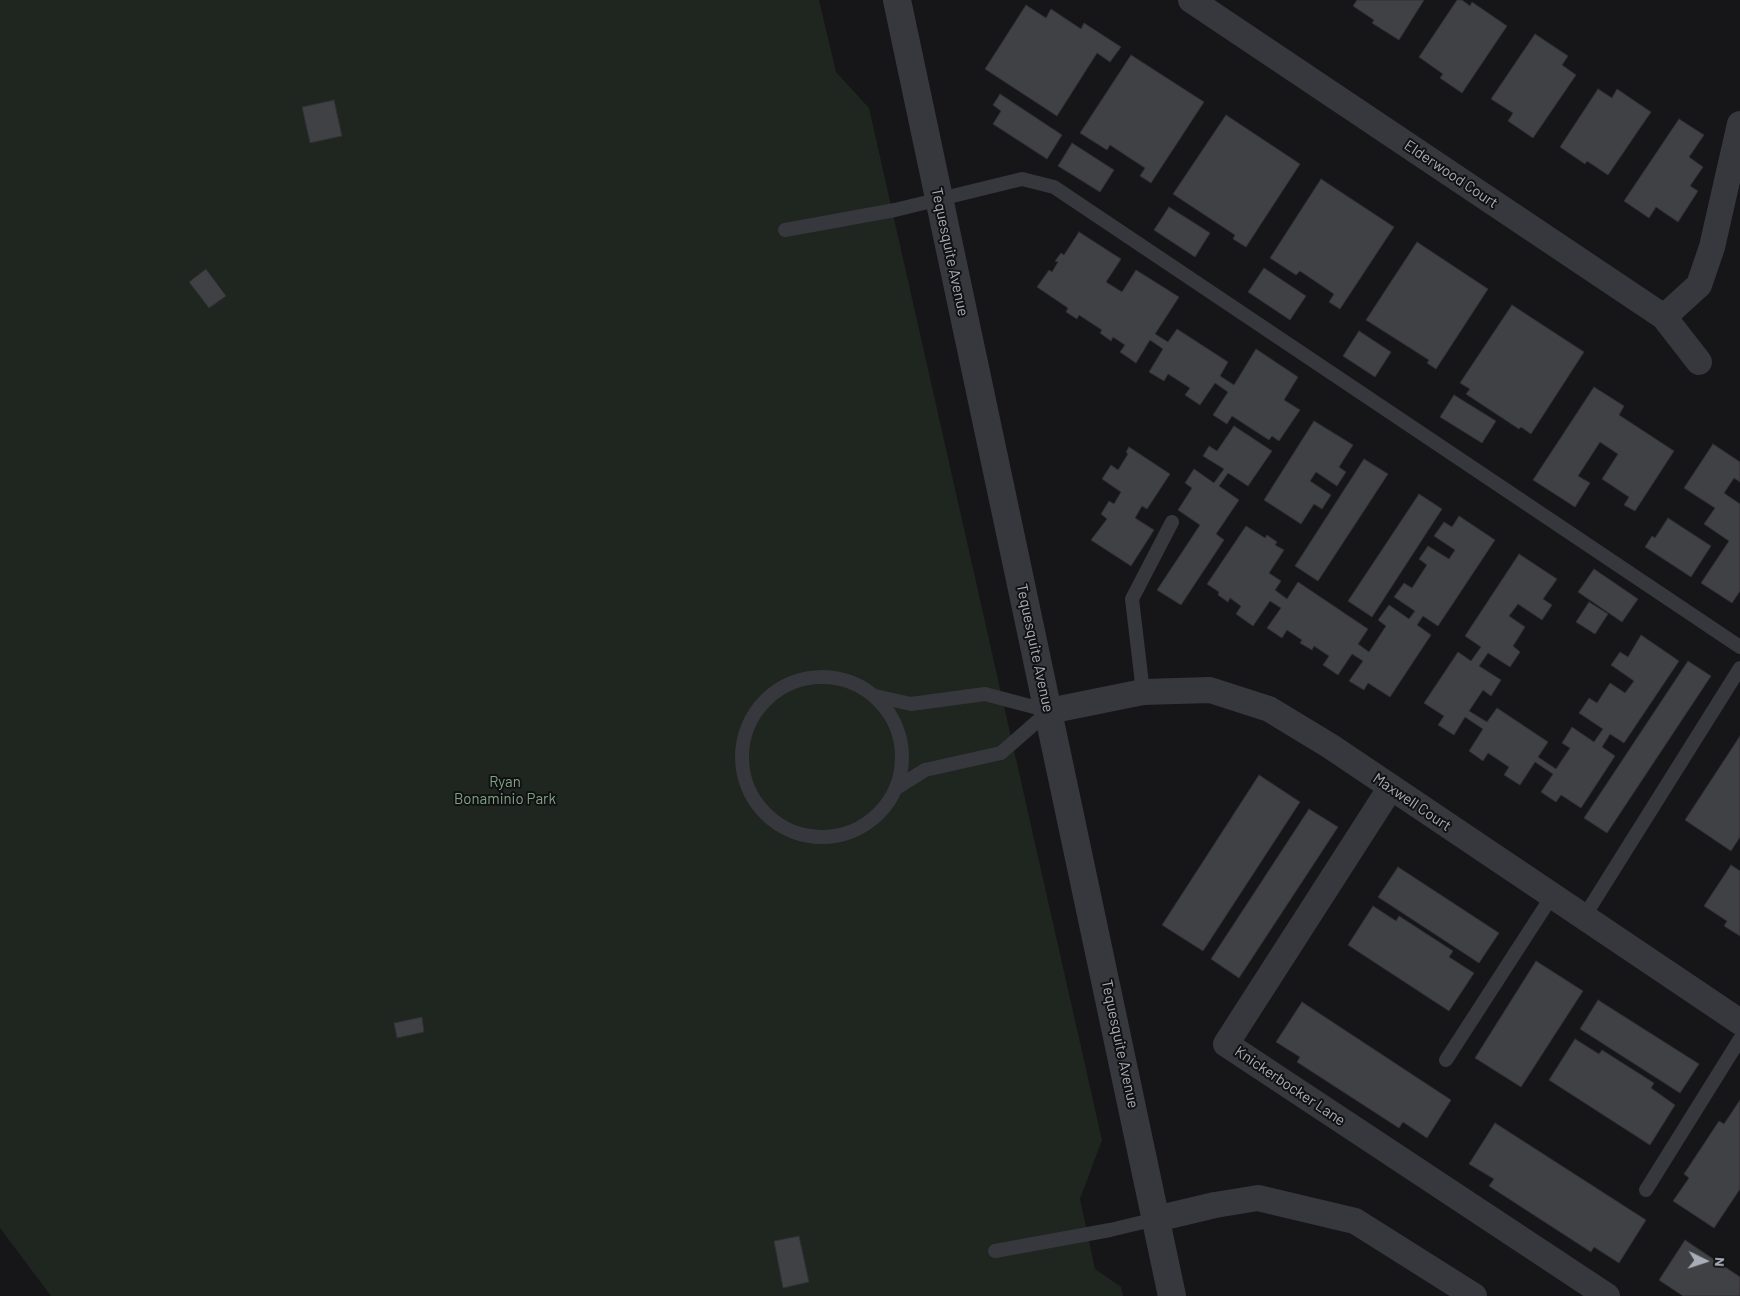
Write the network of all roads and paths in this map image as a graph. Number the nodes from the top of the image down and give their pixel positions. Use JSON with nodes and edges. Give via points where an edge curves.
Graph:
{"nodes":[{"id":1,"x":897,"y":0,"type":"edge"},
{"id":2,"x":1191,"y":0,"type":"edge"},
{"id":3,"x":1740,"y":124,"type":"edge"},
{"id":4,"x":938,"y":199,"type":"junction"},
{"id":5,"x":785,"y":230,"type":"dead end"},
{"id":6,"x":1664,"y":317,"type":"junction"},
{"id":7,"x":1699,"y":362,"type":"dead end"},
{"id":8,"x":1172,"y":522,"type":"dead end"},
{"id":9,"x":1740,"y":647,"type":"edge"},
{"id":10,"x":1740,"y":668,"type":"edge"},
{"id":11,"x":1143,"y":692,"type":"junction"},
{"id":12,"x":875,"y":696,"type":"junction"},
{"id":13,"x":1049,"y":711,"type":"junction"},
{"id":14,"x":898,"y":787,"type":"junction"},
{"id":15,"x":1390,"y":788,"type":"junction"},
{"id":16,"x":1552,"y":896,"type":"junction"},
{"id":17,"x":1584,"y":917,"type":"junction"},
{"id":18,"x":1740,"y":1022,"type":"edge"},
{"id":19,"x":1740,"y":1038,"type":"edge"},
{"id":20,"x":1446,"y":1060,"type":"dead end"},
{"id":21,"x":1646,"y":1190,"type":"dead end"},
{"id":22,"x":1156,"y":1219,"type":"junction"},
{"id":23,"x":995,"y":1250,"type":"dead end"},
{"id":24,"x":1172,"y":1296,"type":"edge"},
{"id":25,"x":1474,"y":1296,"type":"edge"},
{"id":26,"x":1607,"y":1296,"type":"edge"}],
"edges":[{"from":1,"to":4,"type":"street","name":"Tequesquite Avenue"},
{"from":2,"to":6,"type":"street","name":"Elderwood Court"},
{"from":3,"to":6,"type":"street","via":[[1712,247],[1699,285]]},
{"from":4,"to":5,"type":"lane"},
{"from":4,"to":9,"type":"lane","via":[[1022,179],[1054,187]]},
{"from":4,"to":13,"type":"street","name":"Tequesquite Avenue"},
{"from":6,"to":7,"type":"street","name":"Elderwood Court"},
{"from":8,"to":11,"type":"lane","via":[[1132,599]]},
{"from":10,"to":17,"type":"lane"},
{"from":11,"to":13,"type":"street","name":"Maxwell Court"},
{"from":11,"to":15,"type":"street","name":"Maxwell Court","via":[[1210,690],[1269,709]]},
{"from":12,"to":13,"type":"lane","via":[[911,704],[985,694]]},
{"from":12,"to":14,"type":"lane","via":[[891,714],[901,738],[903,762]]},
{"from":12,"to":14,"type":"lane","via":[[852,682],[828,676],[804,678],[781,688],[761,704],[748,726],[742,750],[743,776],[754,800],[766,816],[782,828],[801,835],[827,838],[853,833],[875,819],[889,804]]},
{"from":13,"to":14,"type":"lane","via":[[1001,754],[924,770]]},
{"from":13,"to":22,"type":"street","name":"Tequesquite Avenue"},
{"from":15,"to":16,"type":"street","name":"Maxwell Court"},
{"from":15,"to":26,"type":"street","name":"Knickerbocker Lane","via":[[1226,1044]]},
{"from":16,"to":17,"type":"street","name":"Maxwell Court"},
{"from":16,"to":20,"type":"lane"},
{"from":17,"to":18,"type":"street","name":"Maxwell Court"},
{"from":19,"to":21,"type":"lane"},
{"from":22,"to":23,"type":"lane"},
{"from":22,"to":24,"type":"street","name":"Tequesquite Avenue"},
{"from":22,"to":25,"type":"street","via":[[1258,1198],[1355,1221]]}]}
